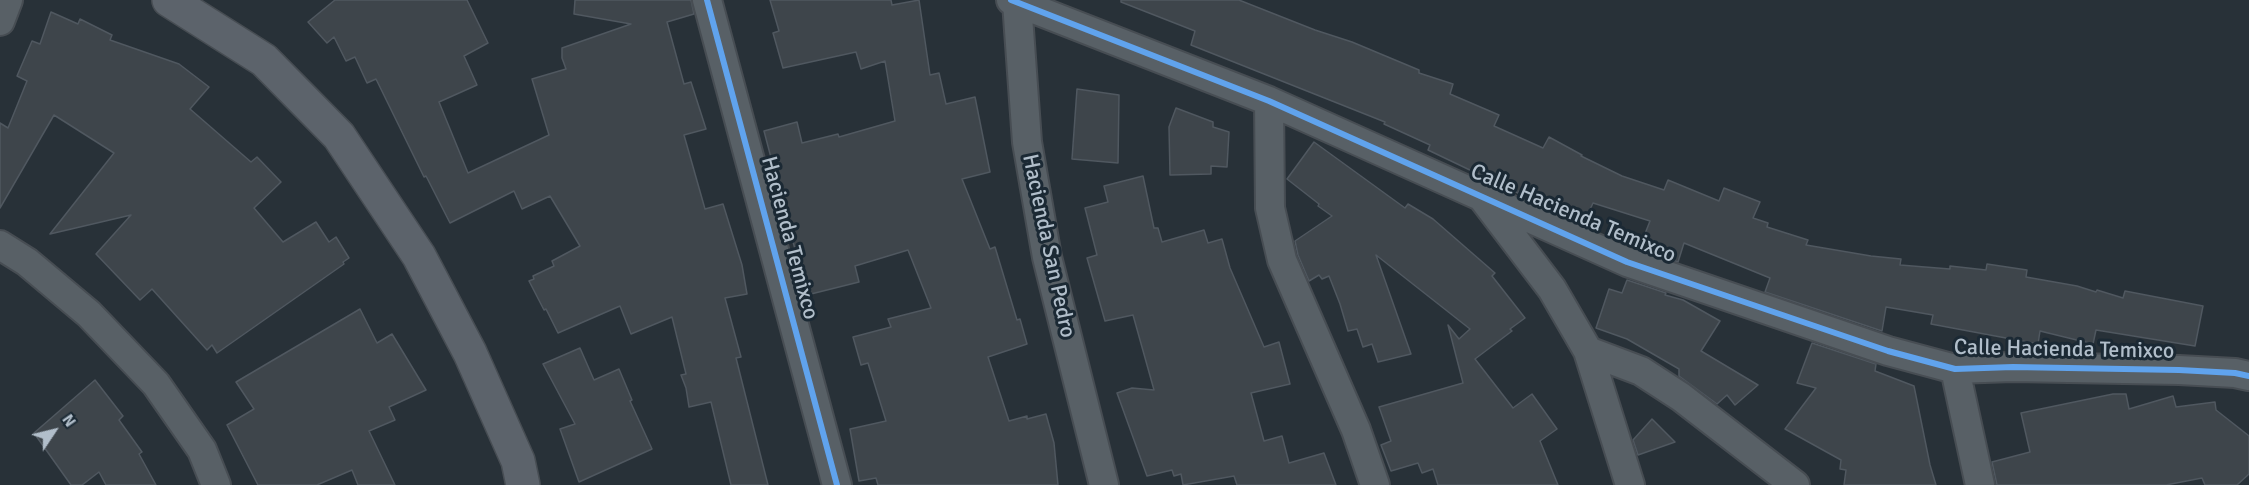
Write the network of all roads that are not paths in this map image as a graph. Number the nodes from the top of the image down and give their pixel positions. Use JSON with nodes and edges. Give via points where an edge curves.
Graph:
{"nodes":[{"id":1,"x":8,"y":0,"type":"edge"},
{"id":2,"x":169,"y":0,"type":"edge"},
{"id":3,"x":707,"y":0,"type":"edge"},
{"id":4,"x":1014,"y":1,"type":"edge"},
{"id":5,"x":0,"y":21,"type":"edge"},
{"id":6,"x":1269,"y":101,"type":"junction"},
{"id":7,"x":1479,"y":194,"type":"junction"},
{"id":8,"x":0,"y":245,"type":"edge"},
{"id":9,"x":1588,"y":351,"type":"junction"},
{"id":10,"x":1955,"y":369,"type":"junction"},
{"id":11,"x":2249,"y":376,"type":"edge"},
{"id":12,"x":216,"y":485,"type":"edge"},
{"id":13,"x":523,"y":485,"type":"edge"},
{"id":14,"x":837,"y":485,"type":"edge"},
{"id":15,"x":1104,"y":485,"type":"edge"},
{"id":16,"x":1375,"y":485,"type":"edge"},
{"id":17,"x":1630,"y":485,"type":"edge"},
{"id":18,"x":1795,"y":485,"type":"edge"},
{"id":19,"x":1980,"y":485,"type":"edge"}],
"edges":[{"from":1,"to":5,"type":"street"},
{"from":2,"to":13,"type":"main road","via":[[264,60],[339,136],[418,256],[470,352],[518,461]]},
{"from":3,"to":14,"type":"street","name":"Hacienda Temixco"},
{"from":4,"to":6,"type":"street","name":"Calle Hacienda Temixco"},
{"from":4,"to":15,"type":"street","name":"Hacienda San Pedro","via":[[1027,142],[1047,257]]},
{"from":6,"to":7,"type":"street","name":"Calle Hacienda Temixco"},
{"from":6,"to":16,"type":"street","via":[[1270,208],[1282,260],[1356,430]]},
{"from":7,"to":9,"type":"street","via":[[1552,289]]},
{"from":7,"to":10,"type":"street","name":"Calle Hacienda Temixco","via":[[1627,262],[1888,351]]},
{"from":8,"to":12,"type":"street","via":[[27,262],[89,314],[156,384],[202,450]]},
{"from":9,"to":17,"type":"street"},
{"from":9,"to":18,"type":"street","via":[[1641,371]]},
{"from":10,"to":11,"type":"street","name":"Calle Hacienda Temixco","via":[[2179,370]]},
{"from":10,"to":19,"type":"street"}]}
